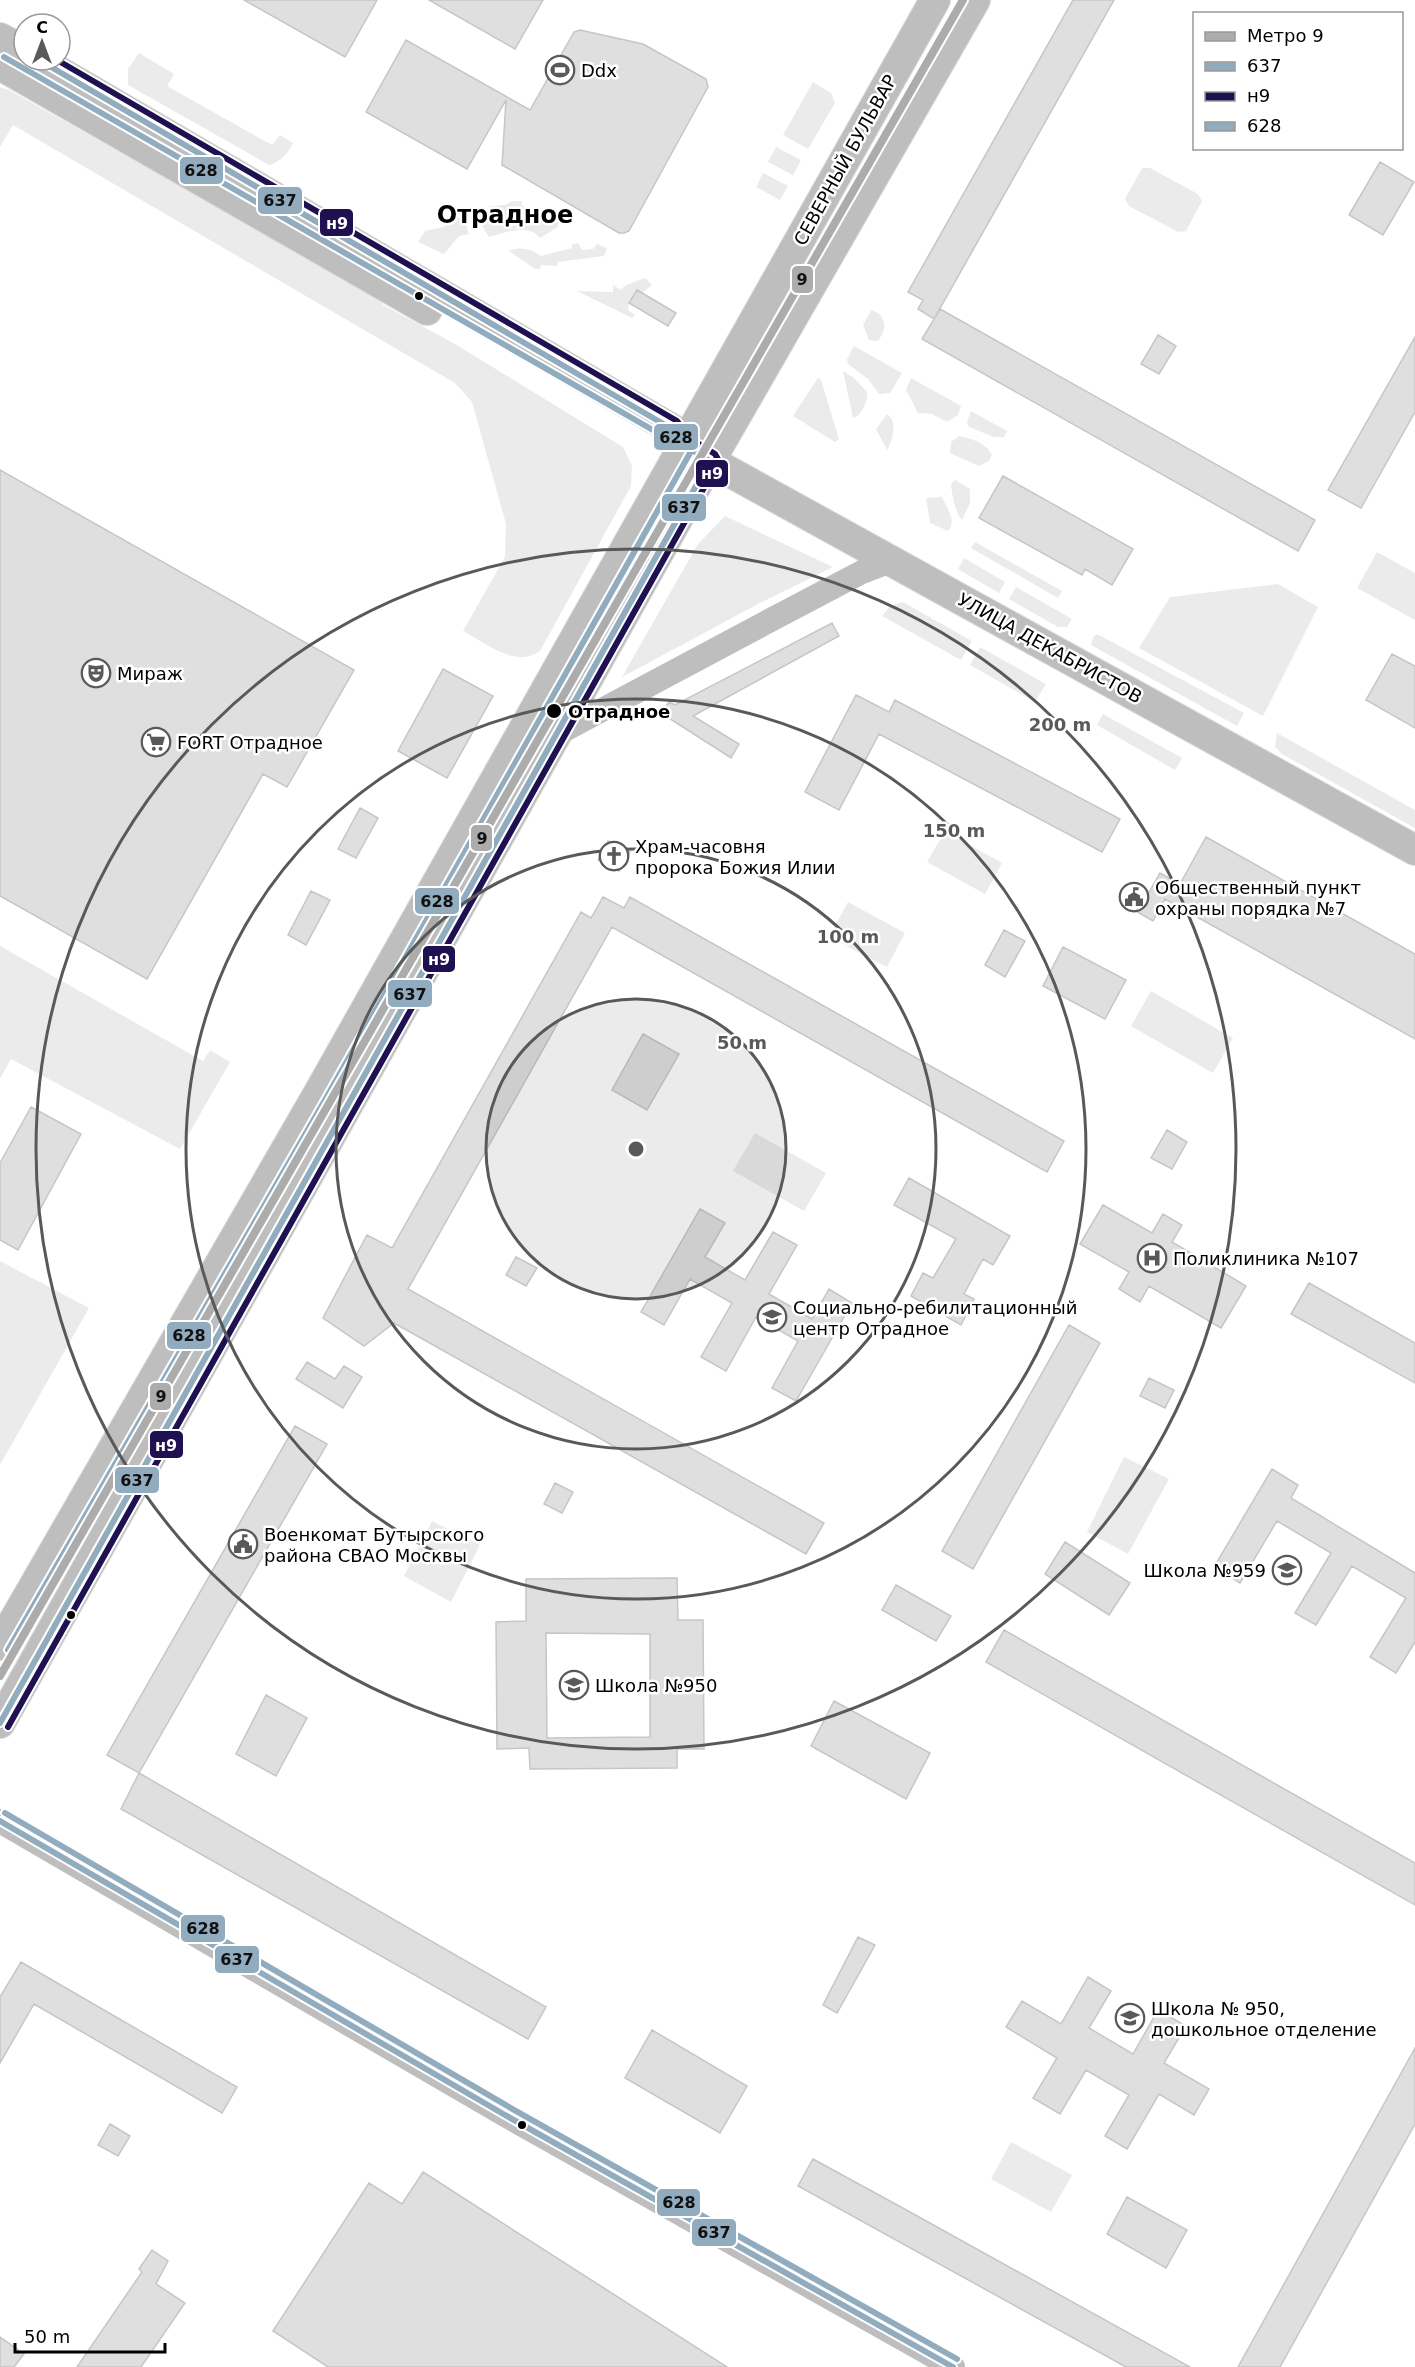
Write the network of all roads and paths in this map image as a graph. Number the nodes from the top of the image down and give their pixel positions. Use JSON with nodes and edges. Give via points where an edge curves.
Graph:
{"nodes":[{"id":1,"x":935,"y":0,"type":"edge"},
{"id":2,"x":975,"y":0,"type":"edge"},
{"id":3,"x":0,"y":65,"type":"edge"},
{"id":4,"x":60,"y":72,"type":"edge"},
{"id":5,"x":697,"y":454,"type":"junction"},
{"id":6,"x":892,"y":560,"type":"junction"},
{"id":7,"x":555,"y":735,"type":"junction"},
{"id":8,"x":1415,"y":850,"type":"edge"},
{"id":9,"x":0,"y":1645,"type":"edge"},
{"id":10,"x":0,"y":1723,"type":"edge"},
{"id":11,"x":0,"y":1821,"type":"edge"},
{"id":12,"x":953,"y":2367,"type":"edge"}],
"edges":[{"from":1,"to":5,"type":"main road","name":"СЕВЕРНЫЙ БУЛЬВАР"},
{"from":2,"to":5,"type":"main road","name":"СЕВЕРНЫЙ БУЛЬВАР"},
{"from":3,"to":5,"type":"main road","name":"УЛИЦА ДЕКАБРИСТОВ","via":[[663,446]]},
{"from":4,"to":5,"type":"main road","name":"УЛИЦА ДЕКАБРИСТОВ","via":[[672,429]]},
{"from":5,"to":6,"type":"main road","name":"УЛИЦА ДЕКАБРИСТОВ"},
{"from":5,"to":7,"type":"main road"},
{"from":5,"to":9,"type":"main road","via":[[547,686],[321,1089]]},
{"from":6,"to":7,"type":"street","via":[[767,621]]},
{"from":6,"to":8,"type":"main road","name":"УЛИЦА ДЕКАБРИСТОВ"},
{"from":7,"to":10,"type":"main road"},
{"from":11,"to":12,"type":"street","via":[[505,2115]]}]}
